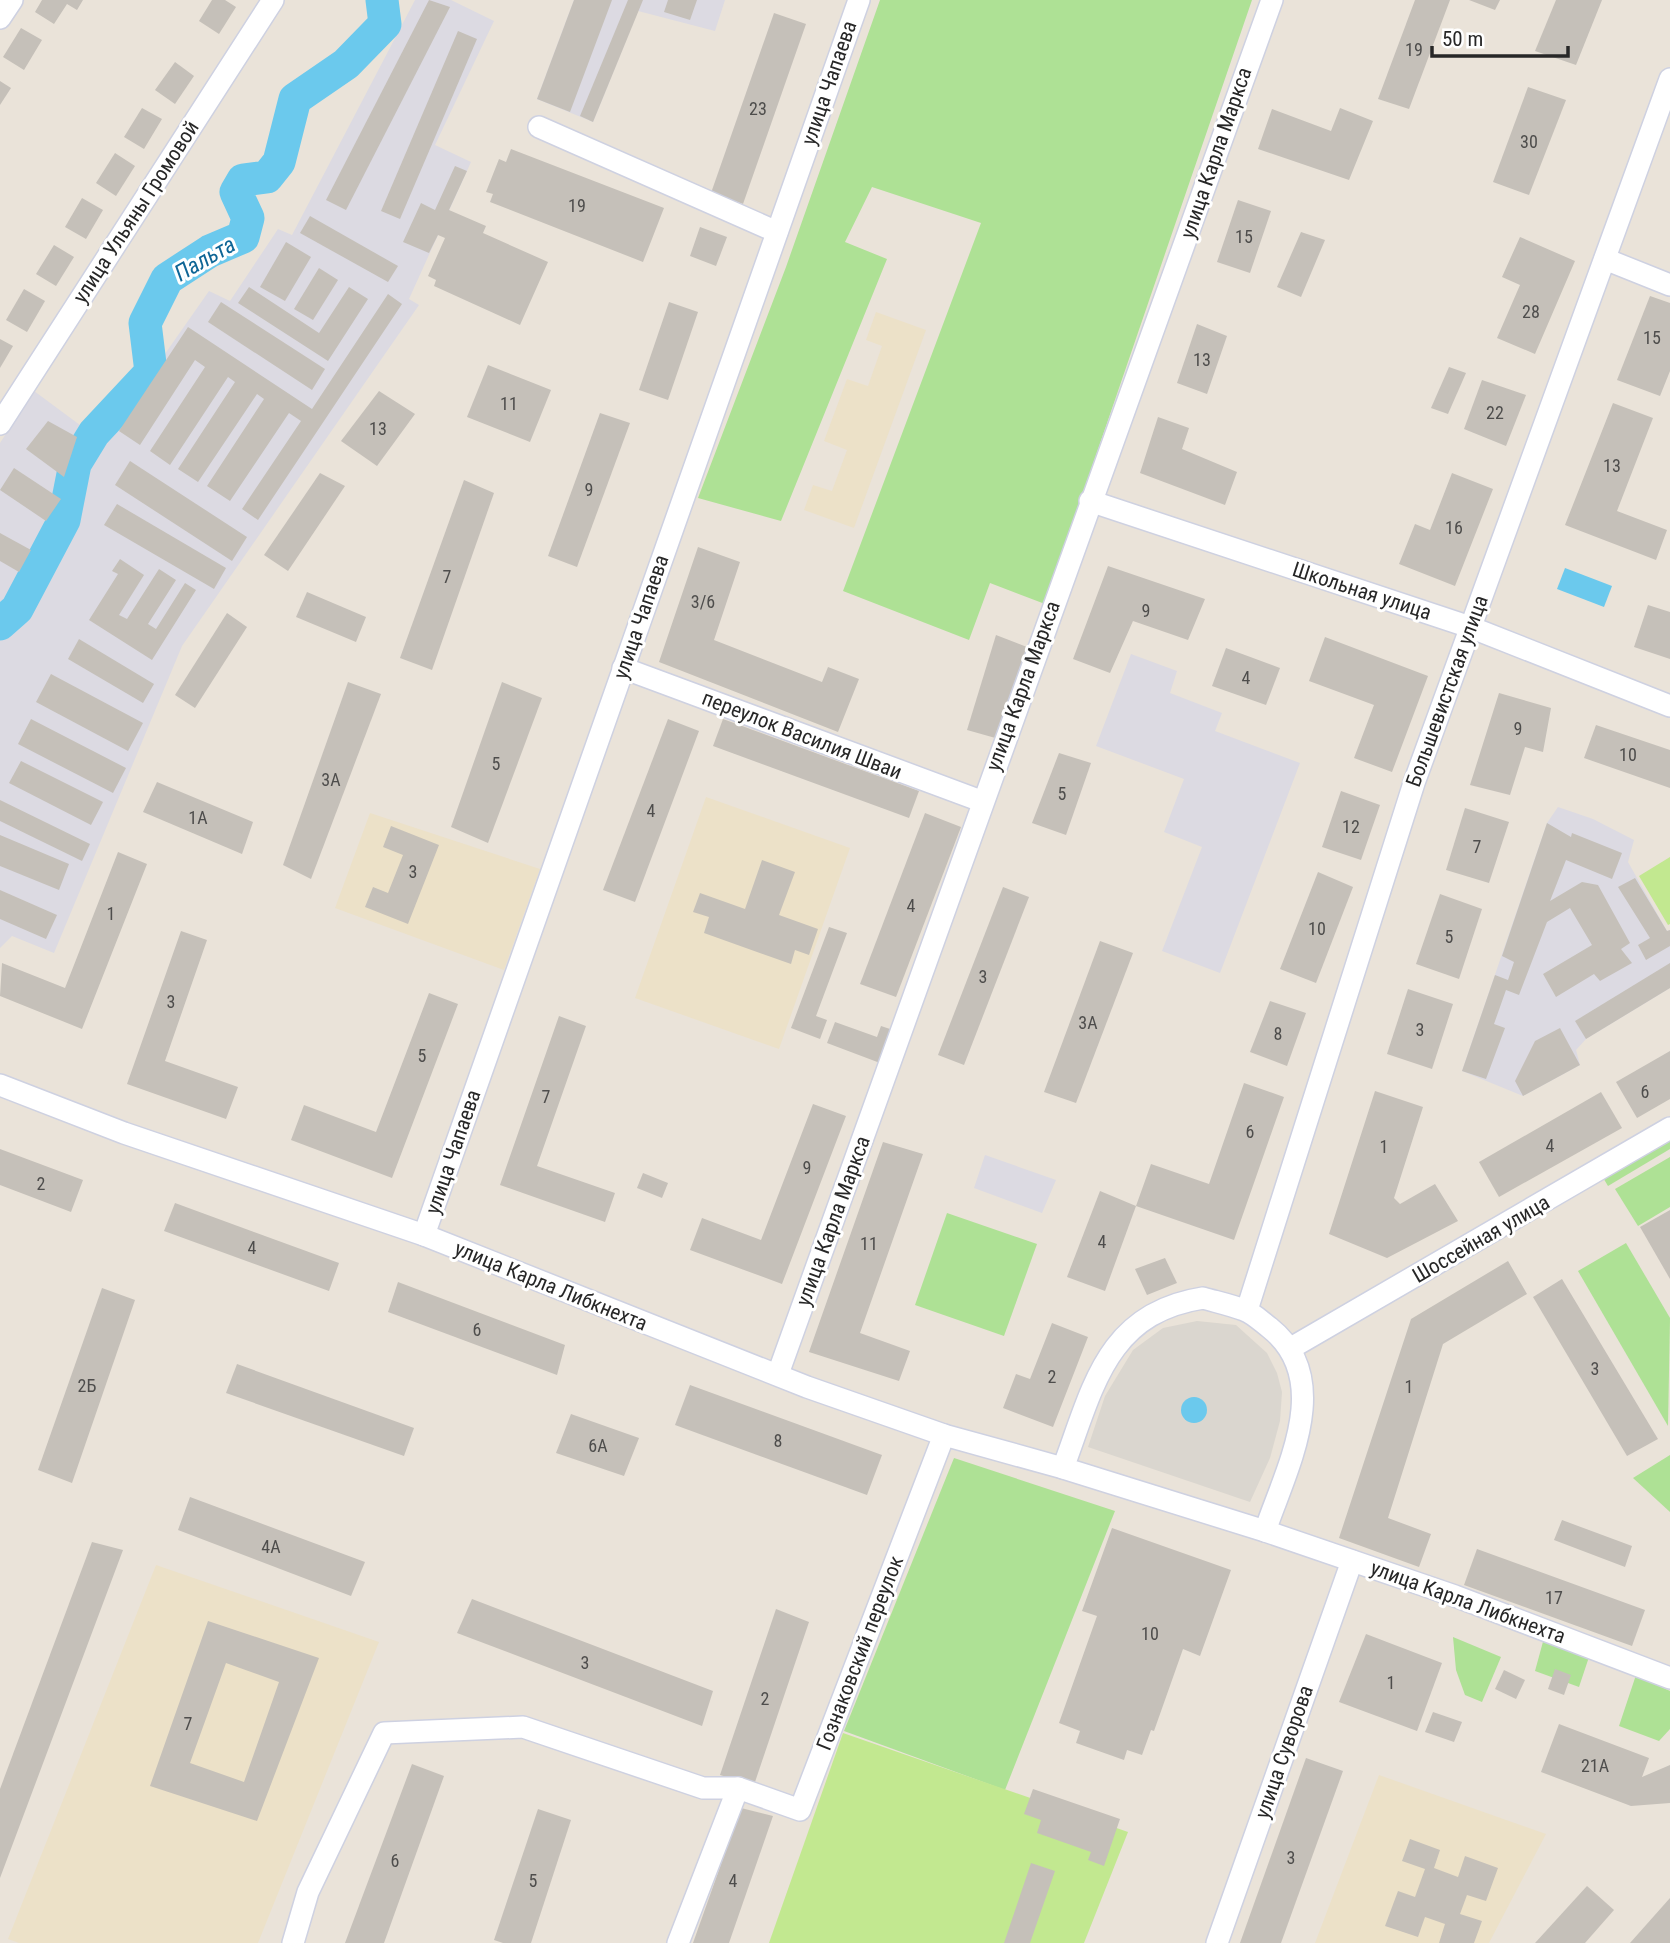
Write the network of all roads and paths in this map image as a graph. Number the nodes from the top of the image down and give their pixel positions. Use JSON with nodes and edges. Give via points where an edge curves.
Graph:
{"nodes":[{"id":1,"x":12,"y":0,"type":"edge"},
{"id":2,"x":272,"y":0,"type":"edge"},
{"id":3,"x":859,"y":0,"type":"edge"},
{"id":4,"x":1272,"y":0,"type":"edge"},
{"id":5,"x":0,"y":19,"type":"edge"},
{"id":6,"x":1670,"y":79,"type":"edge"},
{"id":7,"x":539,"y":127,"type":"dead end"},
{"id":8,"x":777,"y":232,"type":"junction"},
{"id":9,"x":1605,"y":259,"type":"junction"},
{"id":10,"x":1670,"y":285,"type":"edge"},
{"id":11,"x":0,"y":424,"type":"edge"},
{"id":12,"x":1090,"y":501,"type":"junction"},
{"id":13,"x":1470,"y":627,"type":"junction"},
{"id":14,"x":624,"y":668,"type":"junction"},
{"id":15,"x":1670,"y":706,"type":"edge"},
{"id":16,"x":981,"y":801,"type":"junction"},
{"id":17,"x":0,"y":1085,"type":"edge"},
{"id":18,"x":1670,"y":1128,"type":"edge"},
{"id":19,"x":424,"y":1235,"type":"junction"},
{"id":20,"x":1247,"y":1310,"type":"junction"},
{"id":21,"x":1291,"y":1348,"type":"junction"},
{"id":22,"x":778,"y":1374,"type":"junction"},
{"id":23,"x":944,"y":1435,"type":"junction"},
{"id":24,"x":1063,"y":1468,"type":"junction"},
{"id":25,"x":1265,"y":1531,"type":"junction"},
{"id":26,"x":1352,"y":1561,"type":"junction"},
{"id":27,"x":1670,"y":1678,"type":"edge"},
{"id":28,"x":738,"y":1788,"type":"junction"},
{"id":29,"x":293,"y":1943,"type":"edge"},
{"id":30,"x":678,"y":1943,"type":"edge"},
{"id":31,"x":1217,"y":1943,"type":"edge"}],
"edges":[{"from":1,"to":5,"type":"street"},
{"from":2,"to":11,"type":"street","name":"улица Ульяны Громовой"},
{"from":3,"to":8,"type":"street","name":"улица Чапаева"},
{"from":4,"to":12,"type":"street","name":"улица Карла Маркса"},
{"from":6,"to":9,"type":"street","name":"Большевистская улица"},
{"from":7,"to":8,"type":"street"},
{"from":8,"to":14,"type":"street","name":"улица Чапаева"},
{"from":9,"to":10,"type":"street"},
{"from":9,"to":13,"type":"street","name":"Большевистская улица"},
{"from":12,"to":13,"type":"street","name":"Школьная улица"},
{"from":12,"to":16,"type":"street","name":"улица Карла Маркса"},
{"from":13,"to":15,"type":"street","name":"Школьная улица"},
{"from":13,"to":20,"type":"street","name":"Большевистская улица","via":[[1414,783]]},
{"from":14,"to":16,"type":"street","name":"переулок Василия Шваи"},
{"from":14,"to":19,"type":"street","name":"улица Чапаева"},
{"from":16,"to":22,"type":"street","name":"улица Карла Маркса"},
{"from":17,"to":19,"type":"street","name":"улица Карла Либкнехта","via":[[124,1133]]},
{"from":18,"to":21,"type":"street","name":"Шоссейная улица"},
{"from":19,"to":22,"type":"street","name":"улица Карла Либкнехта"},
{"from":20,"to":21,"type":"street"},
{"from":20,"to":24,"type":"street","via":[[1203,1298],[1172,1303],[1129,1329],[1100,1372]]},
{"from":21,"to":25,"type":"street","via":[[1302,1388],[1300,1435]]},
{"from":22,"to":23,"type":"street","name":"улица Карла Либкнехта"},
{"from":23,"to":24,"type":"street","name":"улица Карла Либкнехта"},
{"from":23,"to":28,"type":"street","name":"Гознаковский переулок","via":[[800,1810]]},
{"from":24,"to":25,"type":"street"},
{"from":25,"to":26,"type":"street","name":"улица Карла Либкнехта"},
{"from":26,"to":27,"type":"street","name":"улица Карла Либкнехта"},
{"from":26,"to":31,"type":"street","name":"улица Суворова"},
{"from":28,"to":29,"type":"street","name":"Гознаковский переулок","via":[[703,1788],[523,1727],[384,1733],[308,1892]]},
{"from":28,"to":30,"type":"street"}]}
